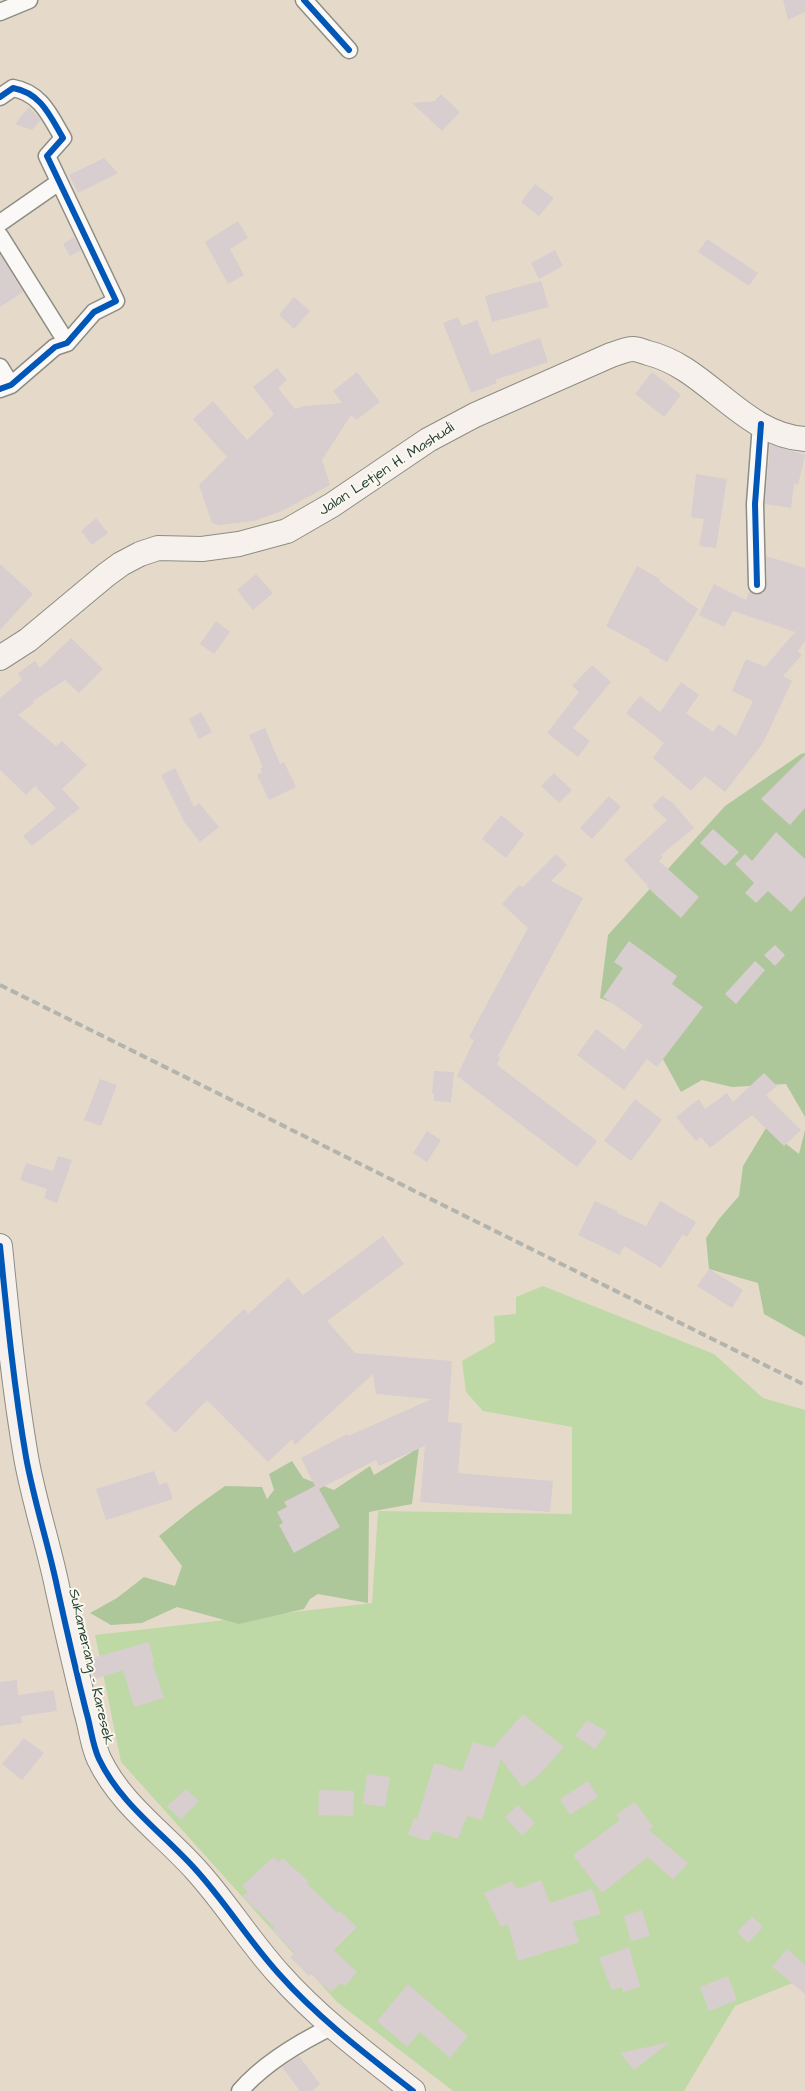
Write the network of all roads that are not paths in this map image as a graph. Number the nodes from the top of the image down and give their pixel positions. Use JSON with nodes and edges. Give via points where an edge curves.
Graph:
{"nodes":[{"id":1,"x":29,"y":0,"type":"edge"},
{"id":2,"x":304,"y":0,"type":"edge"},
{"id":3,"x":0,"y":12,"type":"edge"},
{"id":4,"x":349,"y":50,"type":"dead end"},
{"id":5,"x":0,"y":97,"type":"edge"},
{"id":6,"x":59,"y":182,"type":"junction"},
{"id":7,"x":0,"y":223,"type":"edge"},
{"id":8,"x":0,"y":236,"type":"edge"},
{"id":9,"x":67,"y":343,"type":"junction"},
{"id":10,"x":0,"y":367,"type":"edge"},
{"id":11,"x":6,"y":387,"type":"edge"},
{"id":12,"x":761,"y":424,"type":"junction"},
{"id":13,"x":805,"y":438,"type":"edge"},
{"id":14,"x":758,"y":585,"type":"dead end"},
{"id":15,"x":0,"y":658,"type":"edge"},
{"id":16,"x":0,"y":1246,"type":"edge"},
{"id":17,"x":333,"y":2026,"type":"junction"},
{"id":18,"x":240,"y":2091,"type":"edge"},
{"id":19,"x":413,"y":2091,"type":"edge"}],
"edges":[{"from":1,"to":3,"type":"street"},
{"from":2,"to":4,"type":"street"},
{"from":5,"to":6,"type":"street","via":[[13,88],[26,90],[44,106],[62,138],[47,156]]},
{"from":6,"to":7,"type":"street"},
{"from":6,"to":9,"type":"street","via":[[116,300],[94,312]]},
{"from":8,"to":9,"type":"street"},
{"from":9,"to":11,"type":"street","via":[[55,347]]},
{"from":10,"to":11,"type":"street"},
{"from":12,"to":13,"type":"street","name":"Jalan Letjen H. Mashudi","via":[[777,433]]},
{"from":12,"to":14,"type":"street","via":[[755,504]]},
{"from":12,"to":15,"type":"street","name":"Jalan Letjen H. Mashudi","via":[[688,371],[663,357],[633,349],[611,355],[475,415],[428,440],[287,532],[239,544],[158,548],[140,554],[106,575],[28,640]]},
{"from":16,"to":17,"type":"street","name":"Sukamerang - Karesek","via":[[26,1458],[58,1588],[70,1653],[99,1758],[128,1804],[197,1870],[278,1974]]},
{"from":17,"to":18,"type":"street","via":[[287,2052]]},
{"from":17,"to":19,"type":"street","name":"Sukamerang - Karesek"}]}
